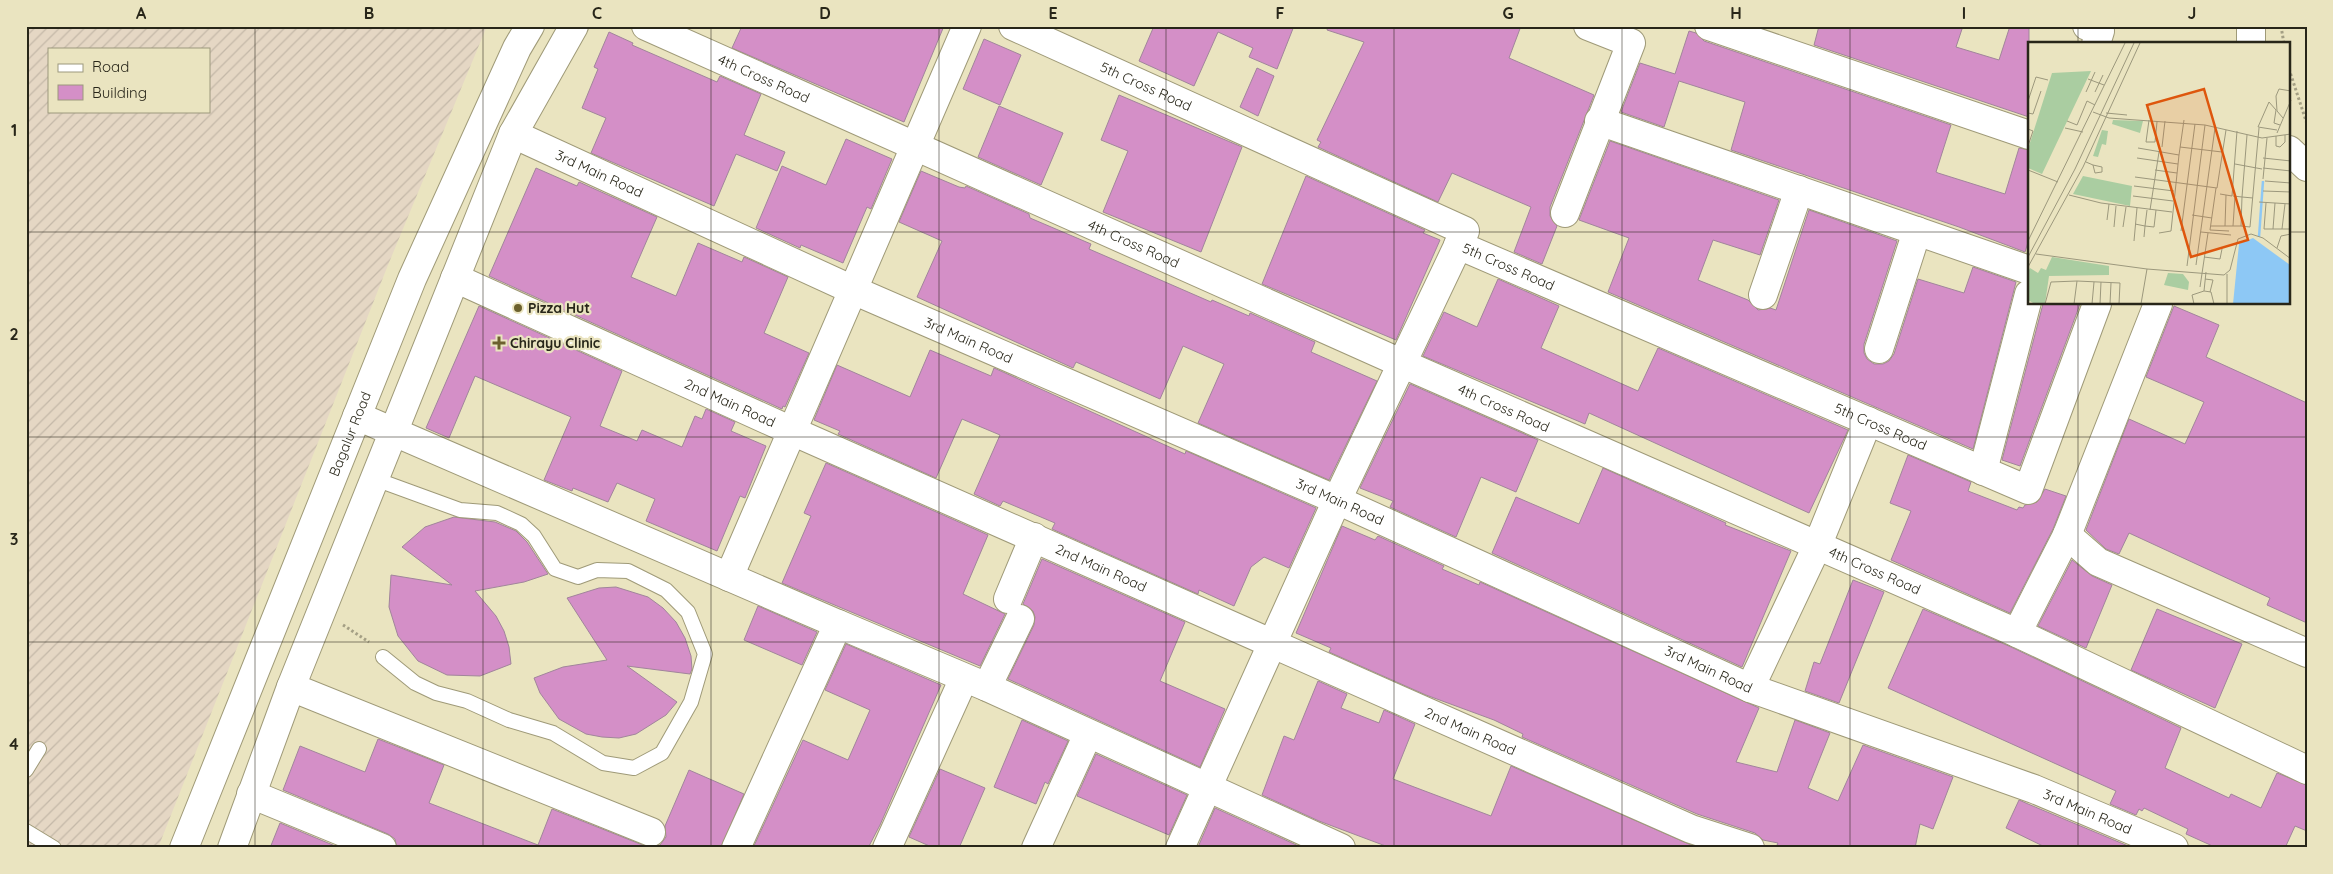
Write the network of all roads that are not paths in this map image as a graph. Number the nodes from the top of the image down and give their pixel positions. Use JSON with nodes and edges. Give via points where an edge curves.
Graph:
{"nodes":[{"id":1,"x":530,"y":26,"type":"edge"},
{"id":2,"x":574,"y":26,"type":"edge"},
{"id":3,"x":646,"y":26,"type":"edge"},
{"id":4,"x":967,"y":26,"type":"edge"},
{"id":5,"x":1013,"y":26,"type":"edge"},
{"id":6,"x":1588,"y":26,"type":"edge"},
{"id":7,"x":1710,"y":26,"type":"edge"},
{"id":8,"x":2252,"y":26,"type":"edge"},
{"id":9,"x":1634,"y":34,"type":"edge"},
{"id":10,"x":2251,"y":42,"type":"edge"},
{"id":11,"x":1599,"y":121,"type":"junction"},
{"id":12,"x":513,"y":134,"type":"junction"},
{"id":13,"x":2028,"y":135,"type":"edge"},
{"id":14,"x":915,"y":146,"type":"junction"},
{"id":15,"x":2290,"y":151,"type":"edge"},
{"id":16,"x":2307,"y":167,"type":"edge"},
{"id":17,"x":1799,"y":190,"type":"junction"},
{"id":18,"x":1565,"y":213,"type":"dead end"},
{"id":19,"x":1917,"y":231,"type":"junction"},
{"id":20,"x":1458,"y":245,"type":"junction"},
{"id":21,"x":2028,"y":270,"type":"edge"},
{"id":22,"x":455,"y":278,"type":"junction"},
{"id":23,"x":853,"y":290,"type":"junction"},
{"id":24,"x":1763,"y":295,"type":"dead end"},
{"id":25,"x":2028,"y":298,"type":"edge"},
{"id":26,"x":2096,"y":305,"type":"edge"},
{"id":27,"x":2158,"y":305,"type":"edge"},
{"id":28,"x":1879,"y":349,"type":"dead end"},
{"id":29,"x":1401,"y":363,"type":"junction"},
{"id":30,"x":356,"y":416,"type":"junction"},
{"id":31,"x":1868,"y":421,"type":"junction"},
{"id":32,"x":394,"y":432,"type":"junction"},
{"id":33,"x":792,"y":432,"type":"junction"},
{"id":34,"x":1983,"y":471,"type":"junction"},
{"id":35,"x":375,"y":479,"type":"junction"},
{"id":36,"x":1337,"y":500,"type":"junction"},
{"id":37,"x":2067,"y":535,"type":"junction"},
{"id":38,"x":1034,"y":537,"type":"junction"},
{"id":39,"x":1818,"y":544,"type":"junction"},
{"id":40,"x":729,"y":577,"type":"junction"},
{"id":41,"x":838,"y":624,"type":"junction"},
{"id":42,"x":2017,"y":633,"type":"junction"},
{"id":43,"x":1272,"y":643,"type":"junction"},
{"id":44,"x":2307,"y":653,"type":"edge"},
{"id":45,"x":384,"y":657,"type":"road end"},
{"id":46,"x":976,"y":682,"type":"junction"},
{"id":47,"x":291,"y":687,"type":"junction"},
{"id":48,"x":1750,"y":688,"type":"junction"},
{"id":49,"x":1088,"y":734,"type":"junction"},
{"id":50,"x":39,"y":749,"type":"dead end"},
{"id":51,"x":26,"y":770,"type":"edge"},
{"id":52,"x":2307,"y":770,"type":"edge"},
{"id":53,"x":1206,"y":787,"type":"junction"},
{"id":54,"x":251,"y":794,"type":"junction"},
{"id":55,"x":26,"y":831,"type":"edge"},
{"id":56,"x":651,"y":832,"type":"dead end"},
{"id":57,"x":1335,"y":846,"type":"edge"},
{"id":58,"x":54,"y":848,"type":"edge"},
{"id":59,"x":184,"y":848,"type":"edge"},
{"id":60,"x":232,"y":848,"type":"edge"},
{"id":61,"x":382,"y":848,"type":"edge"},
{"id":62,"x":736,"y":848,"type":"edge"},
{"id":63,"x":887,"y":848,"type":"edge"},
{"id":64,"x":1036,"y":848,"type":"edge"},
{"id":65,"x":1180,"y":848,"type":"edge"},
{"id":66,"x":1750,"y":848,"type":"edge"},
{"id":67,"x":2174,"y":848,"type":"edge"}],
"edges":[{"from":1,"to":30,"type":"street","name":"Bagalur Road","via":[[412,279]]},
{"from":2,"to":12,"type":"street"},
{"from":3,"to":14,"type":"street","name":"4th Cross Road"},
{"from":4,"to":14,"type":"street"},
{"from":5,"to":20,"type":"street","name":"5th Cross Road","via":[[1464,231]]},
{"from":6,"to":9,"type":"street"},
{"from":7,"to":13,"type":"street"},
{"from":8,"to":10,"type":"street"},
{"from":9,"to":11,"type":"street"},
{"from":11,"to":17,"type":"street"},
{"from":11,"to":18,"type":"street"},
{"from":12,"to":22,"type":"street"},
{"from":12,"to":23,"type":"street","name":"3rd Main Road"},
{"from":14,"to":23,"type":"street"},
{"from":14,"to":29,"type":"street","name":"4th Cross Road"},
{"from":15,"to":16,"type":"street"},
{"from":17,"to":19,"type":"street"},
{"from":17,"to":24,"type":"street"},
{"from":19,"to":21,"type":"street"},
{"from":19,"to":28,"type":"street"},
{"from":20,"to":29,"type":"street"},
{"from":20,"to":31,"type":"street","name":"5th Cross Road"},
{"from":22,"to":32,"type":"street"},
{"from":22,"to":33,"type":"street","name":"2nd Main Road"},
{"from":23,"to":33,"type":"street"},
{"from":23,"to":36,"type":"street","name":"3rd Main Road"},
{"from":25,"to":34,"type":"street"},
{"from":26,"to":34,"type":"street","name":"5th Cross Road","via":[[2028,490]]},
{"from":27,"to":37,"type":"street"},
{"from":29,"to":36,"type":"street"},
{"from":29,"to":39,"type":"street","name":"4th Cross Road"},
{"from":30,"to":32,"type":"street"},
{"from":30,"to":59,"type":"street","name":"Bagalur Road"},
{"from":31,"to":34,"type":"street","name":"5th Cross Road"},
{"from":31,"to":39,"type":"street"},
{"from":32,"to":35,"type":"street"},
{"from":32,"to":40,"type":"street"},
{"from":33,"to":38,"type":"street","name":"2nd Main Road"},
{"from":33,"to":40,"type":"street"},
{"from":35,"to":45,"type":"lane","via":[[460,510],[497,513],[521,524],[534,536],[555,569],[578,577],[597,570],[628,572],[666,590],[688,612],[705,654],[691,702],[662,754],[634,768],[603,763],[552,733],[415,684]]},
{"from":35,"to":47,"type":"street"},
{"from":36,"to":43,"type":"street"},
{"from":36,"to":48,"type":"street","name":"3rd Main Road"},
{"from":37,"to":42,"type":"street"},
{"from":37,"to":44,"type":"street","via":[[2098,562]]},
{"from":38,"to":43,"type":"street","name":"2nd Main Road"},
{"from":38,"to":46,"type":"street","via":[[1014,609]]},
{"from":39,"to":42,"type":"street","name":"4th Cross Road"},
{"from":39,"to":48,"type":"street"},
{"from":40,"to":41,"type":"street"},
{"from":41,"to":46,"type":"street"},
{"from":41,"to":62,"type":"street"},
{"from":42,"to":52,"type":"street","name":"4th Cross Road"},
{"from":43,"to":53,"type":"street"},
{"from":43,"to":66,"type":"street","name":"2nd Main Road","via":[[1691,829]]},
{"from":46,"to":49,"type":"street"},
{"from":46,"to":63,"type":"street"},
{"from":47,"to":54,"type":"street"},
{"from":47,"to":56,"type":"street"},
{"from":48,"to":67,"type":"street","name":"3rd Main Road","via":[[2034,789]]},
{"from":49,"to":53,"type":"street"},
{"from":49,"to":64,"type":"street"},
{"from":50,"to":51,"type":"lane"},
{"from":53,"to":57,"type":"street"},
{"from":53,"to":65,"type":"street"},
{"from":54,"to":60,"type":"street"},
{"from":54,"to":61,"type":"street"},
{"from":55,"to":58,"type":"lane"}]}
